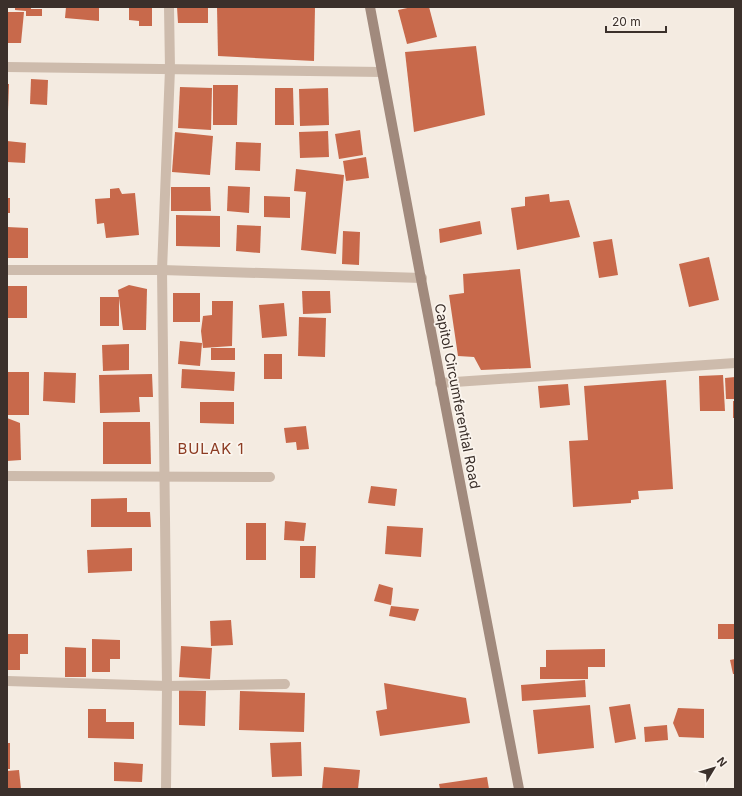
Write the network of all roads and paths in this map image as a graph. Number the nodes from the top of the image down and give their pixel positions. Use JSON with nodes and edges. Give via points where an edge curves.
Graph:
{"nodes":[{"id":1,"x":169,"y":7,"type":"edge"},
{"id":2,"x":370,"y":7,"type":"edge"},
{"id":3,"x":7,"y":67,"type":"edge"},
{"id":4,"x":170,"y":69,"type":"junction"},
{"id":5,"x":382,"y":72,"type":"junction"},
{"id":6,"x":7,"y":270,"type":"edge"},
{"id":7,"x":162,"y":270,"type":"junction"},
{"id":8,"x":422,"y":278,"type":"junction"},
{"id":9,"x":735,"y":363,"type":"edge"},
{"id":10,"x":440,"y":383,"type":"junction"},
{"id":11,"x":7,"y":476,"type":"edge"},
{"id":12,"x":165,"y":476,"type":"junction"},
{"id":13,"x":270,"y":477,"type":"dead end"},
{"id":14,"x":7,"y":681,"type":"edge"},
{"id":15,"x":285,"y":684,"type":"dead end"},
{"id":16,"x":167,"y":686,"type":"junction"},
{"id":17,"x":166,"y":789,"type":"edge"},
{"id":18,"x":519,"y":789,"type":"edge"}],
"edges":[{"from":1,"to":4,"type":"street"},
{"from":2,"to":5,"type":"main road","name":"Capitol Circumferential Road"},
{"from":3,"to":4,"type":"street"},
{"from":4,"to":5,"type":"street"},
{"from":4,"to":7,"type":"street"},
{"from":5,"to":8,"type":"main road","name":"Capitol Circumferential Road"},
{"from":6,"to":7,"type":"street"},
{"from":7,"to":8,"type":"street"},
{"from":7,"to":12,"type":"street"},
{"from":8,"to":10,"type":"main road","name":"Capitol Circumferential Road"},
{"from":9,"to":10,"type":"street"},
{"from":10,"to":18,"type":"main road","name":"Capitol Circumferential Road"},
{"from":11,"to":12,"type":"street"},
{"from":12,"to":13,"type":"street"},
{"from":12,"to":16,"type":"street"},
{"from":14,"to":16,"type":"street"},
{"from":15,"to":16,"type":"street"},
{"from":16,"to":17,"type":"street"}]}
